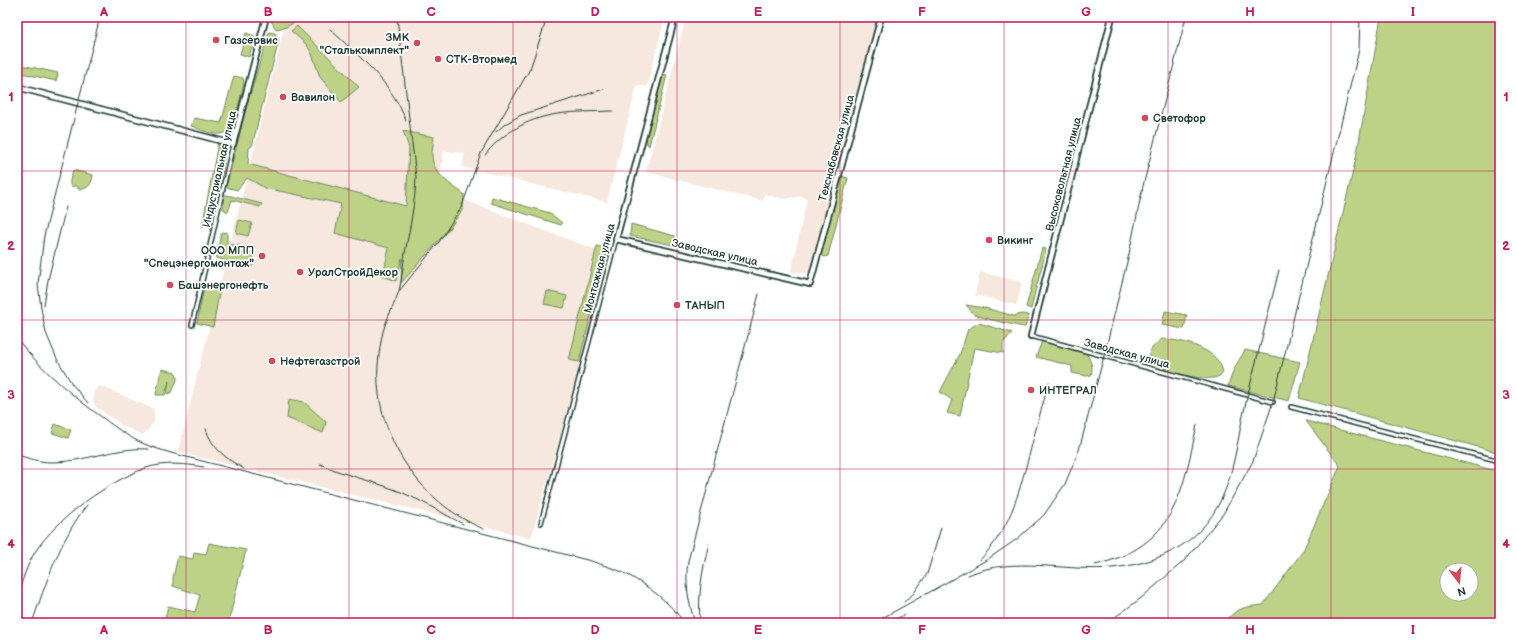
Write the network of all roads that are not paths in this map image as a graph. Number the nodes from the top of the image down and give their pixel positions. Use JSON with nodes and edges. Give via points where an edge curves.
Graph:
{"nodes":[{"id":1,"x":266,"y":17,"type":"edge"},
{"id":2,"x":675,"y":17,"type":"edge"},
{"id":3,"x":880,"y":17,"type":"edge"},
{"id":4,"x":1112,"y":17,"type":"edge"},
{"id":5,"x":17,"y":87,"type":"edge"},
{"id":6,"x":233,"y":144,"type":"junction"},
{"id":7,"x":616,"y":239,"type":"junction"},
{"id":8,"x":810,"y":284,"type":"joint"},
{"id":9,"x":192,"y":325,"type":"dead end"},
{"id":10,"x":1031,"y":336,"type":"joint"},
{"id":11,"x":1273,"y":402,"type":"dead end"},
{"id":12,"x":1291,"y":407,"type":"dead end"},
{"id":13,"x":1500,"y":461,"type":"edge"},
{"id":14,"x":541,"y":523,"type":"dead end"}],
"edges":[{"from":1,"to":6,"type":"street","name":"Индустриальная улица"},
{"from":2,"to":7,"type":"street","name":"Монтажная улица"},
{"from":3,"to":8,"type":"street","name":"Техснабовская улица"},
{"from":4,"to":10,"type":"street","name":"Высоковольтная улица"},
{"from":5,"to":6,"type":"street"},
{"from":6,"to":9,"type":"street","name":"Индустриальная улица"},
{"from":7,"to":8,"type":"street","name":"Заводская улица"},
{"from":7,"to":14,"type":"street","name":"Монтажная улица"},
{"from":10,"to":11,"type":"street","name":"Заводская улица"},
{"from":12,"to":13,"type":"street"}]}
